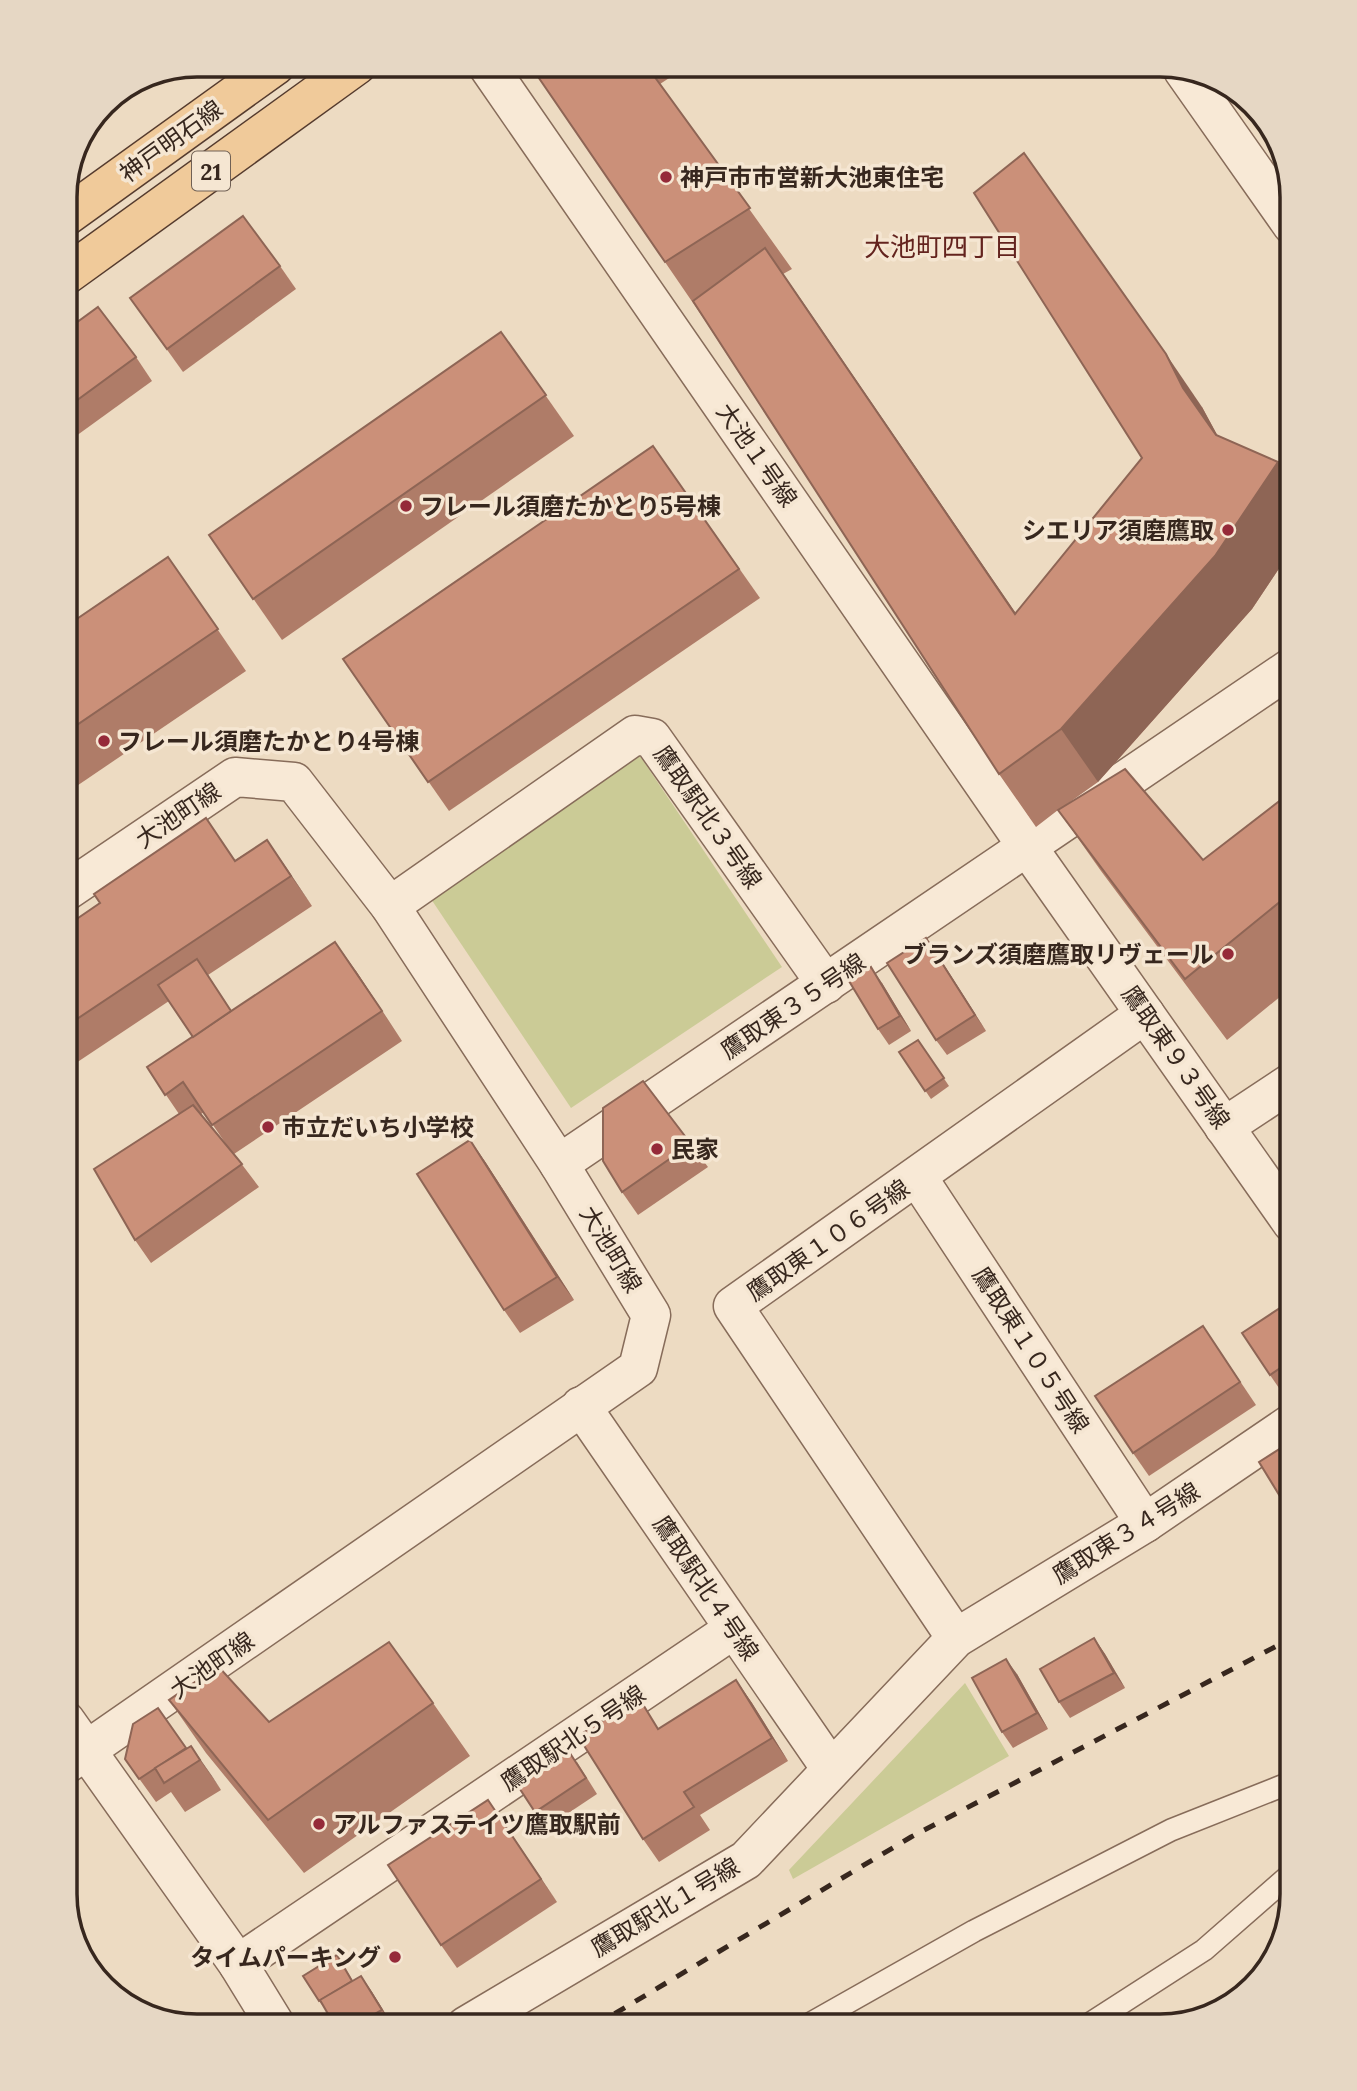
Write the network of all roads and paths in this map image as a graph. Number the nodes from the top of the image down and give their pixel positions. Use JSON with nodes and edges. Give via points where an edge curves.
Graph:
{"nodes":[{"id":1,"x":259,"y":77,"type":"edge"},
{"id":2,"x":340,"y":77,"type":"edge"},
{"id":3,"x":495,"y":77,"type":"edge"},
{"id":4,"x":1191,"y":81,"type":"edge"},
{"id":5,"x":77,"y":208,"type":"edge"},
{"id":6,"x":1280,"y":208,"type":"edge"},
{"id":7,"x":77,"y":267,"type":"edge"},
{"id":8,"x":1280,"y":675,"type":"edge"},
{"id":9,"x":1026,"y":845,"type":"junction"},
{"id":10,"x":77,"y":884,"type":"edge"},
{"id":11,"x":390,"y":906,"type":"junction"},
{"id":12,"x":826,"y":984,"type":"junction"},
{"id":13,"x":1145,"y":1014,"type":"junction"},
{"id":14,"x":1280,"y":1090,"type":"edge"},
{"id":15,"x":1224,"y":1127,"type":"junction"},
{"id":16,"x":559,"y":1164,"type":"junction"},
{"id":17,"x":918,"y":1178,"type":"junction"},
{"id":18,"x":1280,"y":1206,"type":"edge"},
{"id":19,"x":581,"y":1406,"type":"junction"},
{"id":20,"x":1280,"y":1431,"type":"edge"},
{"id":21,"x":1145,"y":1523,"type":"junction"},
{"id":22,"x":734,"y":1629,"type":"junction"},
{"id":23,"x":956,"y":1638,"type":"junction"},
{"id":24,"x":77,"y":1758,"type":"edge"},
{"id":25,"x":77,"y":1762,"type":"edge"},
{"id":26,"x":831,"y":1769,"type":"junction"},
{"id":27,"x":1280,"y":1787,"type":"edge"},
{"id":28,"x":1280,"y":1884,"type":"edge"},
{"id":29,"x":238,"y":1964,"type":"junction"},
{"id":30,"x":269,"y":2014,"type":"edge"},
{"id":31,"x":486,"y":2014,"type":"edge"},
{"id":32,"x":827,"y":2014,"type":"edge"},
{"id":33,"x":1105,"y":2014,"type":"edge"}],
"edges":[{"from":1,"to":5,"type":"main road","name":"神戸明石線","number":"21"},
{"from":2,"to":7,"type":"main road","name":"神戸明石線","number":"21"},
{"from":3,"to":9,"type":"street","name":"大池１号線"},
{"from":4,"to":6,"type":"street"},
{"from":8,"to":9,"type":"street"},
{"from":9,"to":12,"type":"street","name":"鷹取東３５号線"},
{"from":9,"to":13,"type":"street","name":"鷹取東９３号線"},
{"from":10,"to":11,"type":"street","name":"大池町線","via":[[235,776],[294,782]]},
{"from":11,"to":12,"type":"street","name":"鷹取駅北３号線","via":[[635,735],[652,738]]},
{"from":11,"to":16,"type":"street","name":"大池町線"},
{"from":12,"to":16,"type":"street","name":"鷹取東３５号線"},
{"from":13,"to":15,"type":"street","name":"鷹取東９３号線"},
{"from":13,"to":17,"type":"street","name":"鷹取東１０６号線"},
{"from":14,"to":15,"type":"street"},
{"from":15,"to":18,"type":"street","name":"鷹取東９３号線"},
{"from":16,"to":19,"type":"street","name":"大池町線","via":[[651,1315],[638,1368]]},
{"from":17,"to":21,"type":"street","name":"鷹取東１０５号線"},
{"from":17,"to":23,"type":"street","name":"鷹取東１０６号線","via":[[733,1306]]},
{"from":19,"to":22,"type":"street","name":"鷹取駅北４号線"},
{"from":19,"to":24,"type":"street","name":"大池町線"},
{"from":20,"to":21,"type":"street","name":"鷹取東３４号線"},
{"from":21,"to":23,"type":"street","name":"鷹取東３４号線"},
{"from":22,"to":26,"type":"street","name":"鷹取駅北４号線"},
{"from":22,"to":29,"type":"street","name":"鷹取駅北５号線"},
{"from":23,"to":26,"type":"street","name":"鷹取駅北１号線"},
{"from":25,"to":29,"type":"street"},
{"from":26,"to":31,"type":"street","name":"鷹取駅北１号線","via":[[746,1860]]},
{"from":27,"to":32,"type":"lane","via":[[1171,1830],[974,1931]]},
{"from":28,"to":33,"type":"lane","via":[[1204,1950]]},
{"from":29,"to":30,"type":"street"}]}
